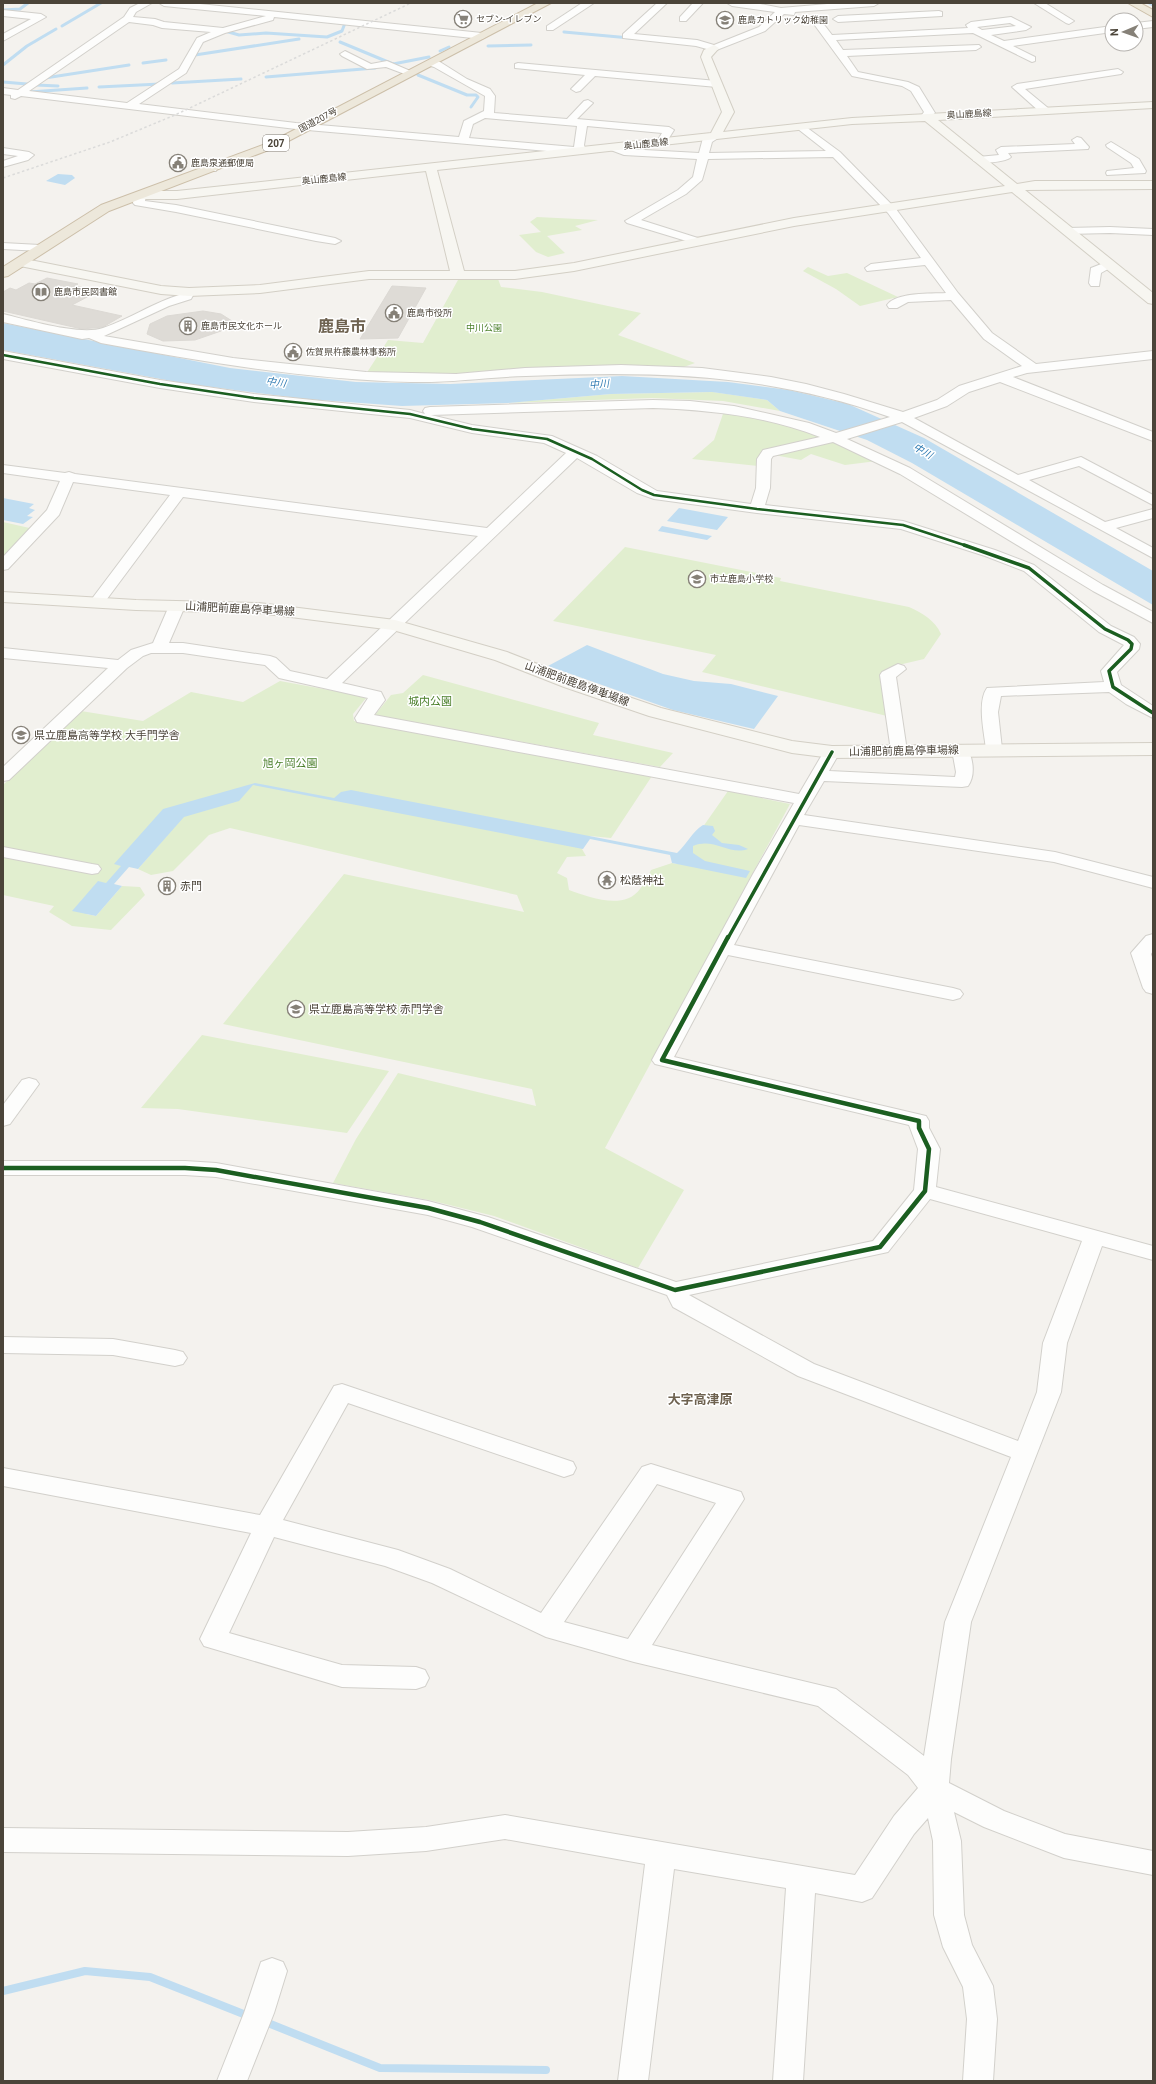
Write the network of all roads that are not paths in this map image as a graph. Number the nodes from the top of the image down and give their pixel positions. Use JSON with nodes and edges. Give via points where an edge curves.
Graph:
{"nodes":[{"id":1,"x":146,"y":3,"type":"edge"},
{"id":2,"x":164,"y":3,"type":"edge"},
{"id":3,"x":546,"y":3,"type":"edge"},
{"id":4,"x":589,"y":3,"type":"edge"},
{"id":5,"x":662,"y":3,"type":"edge"},
{"id":6,"x":698,"y":3,"type":"edge"},
{"id":7,"x":732,"y":3,"type":"edge"},
{"id":8,"x":874,"y":3,"type":"edge"},
{"id":9,"x":1039,"y":3,"type":"edge"},
{"id":10,"x":1133,"y":3,"type":"edge"},
{"id":11,"x":187,"y":4,"type":"edge"},
{"id":12,"x":748,"y":4,"type":"edge"},
{"id":13,"x":285,"y":7,"type":"dead end"},
{"id":14,"x":783,"y":10,"type":"junction"},
{"id":15,"x":3,"y":13,"type":"edge"},
{"id":16,"x":275,"y":14,"type":"junction"},
{"id":17,"x":939,"y":14,"type":"dead end"},
{"id":18,"x":1153,"y":14,"type":"edge"},
{"id":19,"x":127,"y":19,"type":"junction"},
{"id":20,"x":683,"y":19,"type":"dead end"},
{"id":21,"x":1069,"y":20,"type":"dead end"},
{"id":22,"x":823,"y":21,"type":"junction"},
{"id":23,"x":923,"y":21,"type":"dead end"},
{"id":24,"x":550,"y":28,"type":"dead end"},
{"id":25,"x":222,"y":30,"type":"junction"},
{"id":26,"x":1104,"y":31,"type":"edge"},
{"id":27,"x":482,"y":36,"type":"junction"},
{"id":28,"x":3,"y":38,"type":"edge"},
{"id":29,"x":829,"y":38,"type":"junction"},
{"id":30,"x":1004,"y":44,"type":"junction"},
{"id":31,"x":976,"y":47,"type":"dead end"},
{"id":32,"x":714,"y":48,"type":"junction"},
{"id":33,"x":840,"y":53,"type":"junction"},
{"id":34,"x":345,"y":54,"type":"dead end"},
{"id":35,"x":1032,"y":59,"type":"dead end"},
{"id":36,"x":430,"y":63,"type":"junction"},
{"id":37,"x":518,"y":66,"type":"dead end"},
{"id":38,"x":594,"y":72,"type":"junction"},
{"id":39,"x":1118,"y":72,"type":"dead end"},
{"id":40,"x":410,"y":73,"type":"junction"},
{"id":41,"x":717,"y":84,"type":"junction"},
{"id":42,"x":576,"y":89,"type":"dead end"},
{"id":43,"x":3,"y":91,"type":"edge"},
{"id":44,"x":20,"y":93,"type":"junction"},
{"id":45,"x":3,"y":102,"type":"edge"},
{"id":46,"x":588,"y":103,"type":"dead end"},
{"id":47,"x":1153,"y":105,"type":"edge"},
{"id":48,"x":129,"y":106,"type":"junction"},
{"id":49,"x":1044,"y":110,"type":"junction"},
{"id":50,"x":486,"y":115,"type":"junction"},
{"id":51,"x":926,"y":116,"type":"junction"},
{"id":52,"x":577,"y":123,"type":"junction"},
{"id":53,"x":306,"y":126,"type":"junction"},
{"id":54,"x":802,"y":127,"type":"junction"},
{"id":55,"x":716,"y":136,"type":"junction"},
{"id":56,"x":462,"y":140,"type":"junction"},
{"id":57,"x":1077,"y":140,"type":"dead end"},
{"id":58,"x":665,"y":142,"type":"junction"},
{"id":59,"x":1111,"y":145,"type":"dead end"},
{"id":60,"x":612,"y":147,"type":"junction"},
{"id":61,"x":3,"y":150,"type":"edge"},
{"id":62,"x":581,"y":151,"type":"junction"},
{"id":63,"x":836,"y":154,"type":"junction"},
{"id":64,"x":704,"y":156,"type":"junction"},
{"id":65,"x":978,"y":160,"type":"junction"},
{"id":66,"x":3,"y":164,"type":"edge"},
{"id":67,"x":1102,"y":165,"type":"dead end"},
{"id":68,"x":431,"y":168,"type":"junction"},
{"id":69,"x":1111,"y":174,"type":"junction"},
{"id":70,"x":1130,"y":185,"type":"junction"},
{"id":71,"x":1153,"y":185,"type":"edge"},
{"id":72,"x":1013,"y":188,"type":"junction"},
{"id":73,"x":140,"y":195,"type":"junction"},
{"id":74,"x":887,"y":208,"type":"junction"},
{"id":75,"x":1067,"y":231,"type":"junction"},
{"id":76,"x":1153,"y":232,"type":"edge"},
{"id":77,"x":697,"y":240,"type":"junction"},
{"id":78,"x":335,"y":241,"type":"dead end"},
{"id":79,"x":3,"y":246,"type":"edge"},
{"id":80,"x":40,"y":248,"type":"junction"},
{"id":81,"x":929,"y":261,"type":"junction"},
{"id":82,"x":20,"y":262,"type":"junction"},
{"id":83,"x":1109,"y":265,"type":"junction"},
{"id":84,"x":871,"y":268,"type":"dead end"},
{"id":85,"x":3,"y":273,"type":"edge"},
{"id":86,"x":457,"y":276,"type":"junction"},
{"id":87,"x":1095,"y":283,"type":"dead end"},
{"id":88,"x":189,"y":292,"type":"junction"},
{"id":89,"x":954,"y":296,"type":"junction"},
{"id":90,"x":1153,"y":300,"type":"edge"},
{"id":91,"x":893,"y":305,"type":"dead end"},
{"id":92,"x":3,"y":318,"type":"edge"},
{"id":93,"x":93,"y":335,"type":"junction"},
{"id":94,"x":3,"y":355,"type":"edge"},
{"id":95,"x":1153,"y":355,"type":"edge"},
{"id":96,"x":1032,"y":367,"type":"junction"},
{"id":97,"x":1000,"y":377,"type":"junction"},
{"id":98,"x":410,"y":414,"type":"junction"},
{"id":99,"x":903,"y":417,"type":"junction"},
{"id":100,"x":1153,"y":437,"type":"edge"},
{"id":101,"x":835,"y":438,"type":"junction"},
{"id":102,"x":575,"y":452,"type":"junction"},
{"id":103,"x":3,"y":469,"type":"edge"},
{"id":104,"x":69,"y":476,"type":"junction"},
{"id":105,"x":1018,"y":479,"type":"junction"},
{"id":106,"x":180,"y":491,"type":"junction"},
{"id":107,"x":1153,"y":501,"type":"edge"},
{"id":108,"x":757,"y":509,"type":"junction"},
{"id":109,"x":1153,"y":513,"type":"edge"},
{"id":110,"x":1104,"y":527,"type":"junction"},
{"id":111,"x":490,"y":533,"type":"junction"},
{"id":112,"x":1151,"y":551,"type":"edge"},
{"id":113,"x":3,"y":566,"type":"edge"},
{"id":114,"x":3,"y":597,"type":"edge"},
{"id":115,"x":96,"y":604,"type":"junction"},
{"id":116,"x":177,"y":606,"type":"junction"},
{"id":117,"x":1153,"y":618,"type":"edge"},
{"id":118,"x":395,"y":625,"type":"junction"},
{"id":119,"x":159,"y":647,"type":"junction"},
{"id":120,"x":3,"y":653,"type":"edge"},
{"id":121,"x":121,"y":665,"type":"junction"},
{"id":122,"x":898,"y":669,"type":"dead end"},
{"id":123,"x":330,"y":685,"type":"junction"},
{"id":124,"x":1113,"y":687,"type":"junction"},
{"id":125,"x":1153,"y":712,"type":"edge"},
{"id":126,"x":994,"y":749,"type":"junction"},
{"id":127,"x":1153,"y":749,"type":"edge"},
{"id":128,"x":960,"y":750,"type":"junction"},
{"id":129,"x":899,"y":751,"type":"junction"},
{"id":130,"x":832,"y":752,"type":"junction"},
{"id":131,"x":3,"y":776,"type":"edge"},
{"id":132,"x":818,"y":776,"type":"junction"},
{"id":133,"x":804,"y":800,"type":"junction"},
{"id":134,"x":793,"y":819,"type":"junction"},
{"id":135,"x":3,"y":852,"type":"edge"},
{"id":136,"x":92,"y":869,"type":"dead end"},
{"id":137,"x":1153,"y":883,"type":"edge"},
{"id":138,"x":1153,"y":940,"type":"edge"},
{"id":139,"x":722,"y":948,"type":"junction"},
{"id":140,"x":1153,"y":988,"type":"edge"},
{"id":141,"x":953,"y":994,"type":"dead end"},
{"id":142,"x":29,"y":1084,"type":"dead end"},
{"id":143,"x":3,"y":1119,"type":"edge"},
{"id":144,"x":3,"y":1168,"type":"edge"},
{"id":145,"x":925,"y":1191,"type":"junction"},
{"id":146,"x":1094,"y":1238,"type":"junction"},
{"id":147,"x":1153,"y":1253,"type":"edge"},
{"id":148,"x":675,"y":1290,"type":"junction"},
{"id":149,"x":3,"y":1345,"type":"edge"},
{"id":150,"x":175,"y":1358,"type":"dead end"},
{"id":151,"x":1025,"y":1453,"type":"junction"},
{"id":152,"x":564,"y":1468,"type":"dead end"},
{"id":153,"x":3,"y":1477,"type":"edge"},
{"id":154,"x":267,"y":1526,"type":"junction"},
{"id":155,"x":546,"y":1627,"type":"junction"},
{"id":156,"x":634,"y":1651,"type":"junction"},
{"id":157,"x":416,"y":1678,"type":"dead end"},
{"id":158,"x":936,"y":1789,"type":"junction"},
{"id":159,"x":3,"y":1840,"type":"edge"},
{"id":160,"x":660,"y":1854,"type":"junction"},
{"id":161,"x":1153,"y":1863,"type":"edge"},
{"id":162,"x":801,"y":1878,"type":"junction"},
{"id":163,"x":272,"y":1971,"type":"dead end"},
{"id":164,"x":232,"y":2081,"type":"edge"},
{"id":165,"x":633,"y":2081,"type":"edge"},
{"id":166,"x":788,"y":2081,"type":"edge"},
{"id":167,"x":978,"y":2081,"type":"edge"}],
"edges":[{"from":1,"to":19,"type":"street","via":[[133,10]]},
{"from":2,"to":11,"type":"street"},
{"from":3,"to":27,"type":"highway","name":"国道207号","number":"207"},
{"from":4,"to":24,"type":"street"},
{"from":5,"to":32,"type":"street","via":[[626,36],[697,42]]},
{"from":6,"to":20,"type":"street"},
{"from":7,"to":12,"type":"street"},
{"from":8,"to":14,"type":"street"},
{"from":9,"to":21,"type":"street"},
{"from":10,"to":18,"type":"highway"},
{"from":11,"to":16,"type":"street"},
{"from":12,"to":14,"type":"street"},
{"from":13,"to":16,"type":"street"},
{"from":14,"to":22,"type":"street"},
{"from":14,"to":32,"type":"street","via":[[762,29]]},
{"from":15,"to":28,"type":"street","via":[[41,17]]},
{"from":16,"to":25,"type":"street","via":[[269,18]]},
{"from":16,"to":27,"type":"street"},
{"from":17,"to":22,"type":"street"},
{"from":19,"to":25,"type":"street"},
{"from":19,"to":44,"type":"street"},
{"from":22,"to":23,"type":"street"},
{"from":22,"to":29,"type":"street"},
{"from":25,"to":48,"type":"street","via":[[200,40],[183,72]]},
{"from":26,"to":30,"type":"street"},
{"from":27,"to":36,"type":"highway","name":"国道207号","number":"207"},
{"from":29,"to":30,"type":"street","via":[[979,31]]},
{"from":29,"to":33,"type":"street"},
{"from":30,"to":35,"type":"street"},
{"from":31,"to":33,"type":"street"},
{"from":32,"to":41,"type":"street","via":[[706,54]]},
{"from":33,"to":51,"type":"street","via":[[855,74],[905,84],[915,89],[930,113]]},
{"from":34,"to":40,"type":"street","via":[[370,67],[387,64]]},
{"from":36,"to":40,"type":"highway","name":"国道207号","number":"207"},
{"from":36,"to":50,"type":"street","via":[[437,64],[486,91],[490,96],[489,112]]},
{"from":37,"to":38,"type":"street"},
{"from":38,"to":41,"type":"street"},
{"from":38,"to":42,"type":"street"},
{"from":39,"to":49,"type":"street","via":[[1017,87]]},
{"from":40,"to":53,"type":"highway","name":"国道207号","number":"207"},
{"from":41,"to":55,"type":"street","via":[[728,112]]},
{"from":43,"to":44,"type":"street"},
{"from":44,"to":45,"type":"street"},
{"from":44,"to":48,"type":"street"},
{"from":46,"to":52,"type":"street","via":[[571,120]]},
{"from":47,"to":49,"type":"street","name":"奥山鹿島線"},
{"from":48,"to":53,"type":"street"},
{"from":49,"to":51,"type":"street","name":"奥山鹿島線"},
{"from":50,"to":52,"type":"street"},
{"from":50,"to":56,"type":"street","via":[[468,123],[467,133]]},
{"from":51,"to":54,"type":"street","name":"奥山鹿島線"},
{"from":51,"to":65,"type":"street"},
{"from":52,"to":58,"type":"street","via":[[669,130],[664,138]]},
{"from":52,"to":62,"type":"street"},
{"from":53,"to":56,"type":"street"},
{"from":53,"to":73,"type":"highway","name":"国道207号","number":"207","via":[[275,144],[210,166]]},
{"from":54,"to":55,"type":"street","name":"奥山鹿島線"},
{"from":54,"to":63,"type":"street"},
{"from":55,"to":58,"type":"street","name":"奥山鹿島線"},
{"from":55,"to":64,"type":"street","via":[[707,140]]},
{"from":56,"to":62,"type":"street"},
{"from":57,"to":65,"type":"street","via":[[1084,147],[1001,150],[1006,157]]},
{"from":58,"to":60,"type":"street","name":"奥山鹿島線"},
{"from":59,"to":69,"type":"street","via":[[1135,161],[1141,171]]},
{"from":60,"to":62,"type":"street","name":"奥山鹿島線"},
{"from":60,"to":64,"type":"street","via":[[624,152]]},
{"from":61,"to":66,"type":"street","via":[[29,155]]},
{"from":62,"to":68,"type":"street","name":"奥山鹿島線"},
{"from":63,"to":64,"type":"street"},
{"from":63,"to":74,"type":"street"},
{"from":64,"to":77,"type":"street","via":[[698,178],[682,192],[631,221]]},
{"from":65,"to":72,"type":"street"},
{"from":67,"to":69,"type":"street"},
{"from":68,"to":73,"type":"street","name":"奥山鹿島線","via":[[177,195]]},
{"from":68,"to":86,"type":"street","via":[[457,266]]},
{"from":69,"to":70,"type":"street"},
{"from":70,"to":71,"type":"street"},
{"from":70,"to":72,"type":"street","via":[[1035,185]]},
{"from":72,"to":74,"type":"street"},
{"from":72,"to":75,"type":"street"},
{"from":73,"to":78,"type":"street","via":[[139,203],[147,205]]},
{"from":73,"to":80,"type":"highway","name":"国道207号","number":"207","via":[[87,218]]},
{"from":74,"to":77,"type":"street"},
{"from":74,"to":81,"type":"street","via":[[892,211]]},
{"from":75,"to":76,"type":"street"},
{"from":75,"to":83,"type":"street"},
{"from":77,"to":86,"type":"street","via":[[608,261],[537,273]]},
{"from":79,"to":80,"type":"street"},
{"from":80,"to":82,"type":"highway","name":"国道207号","number":"207"},
{"from":81,"to":84,"type":"street"},
{"from":81,"to":89,"type":"street"},
{"from":82,"to":85,"type":"highway","name":"国道207号","number":"207"},
{"from":82,"to":88,"type":"street","via":[[162,290]]},
{"from":83,"to":87,"type":"street","via":[[1095,271]]},
{"from":83,"to":90,"type":"street"},
{"from":86,"to":88,"type":"street","via":[[370,275],[260,289]]},
{"from":88,"to":93,"type":"street","via":[[187,296]]},
{"from":89,"to":91,"type":"street","via":[[906,299]]},
{"from":89,"to":96,"type":"street","via":[[988,336]]},
{"from":92,"to":93,"type":"street","via":[[82,335]]},
{"from":93,"to":99,"type":"street","via":[[101,339],[209,359],[365,376],[458,378],[522,372],[636,369],[679,371],[774,382],[809,389],[878,407]]},
{"from":94,"to":98,"type":"street","via":[[160,384],[254,398]]},
{"from":95,"to":96,"type":"street"},
{"from":96,"to":97,"type":"street"},
{"from":97,"to":99,"type":"street","via":[[964,389],[942,403]]},
{"from":97,"to":100,"type":"street"},
{"from":98,"to":101,"type":"street","via":[[617,405],[690,405],[771,417]]},
{"from":98,"to":102,"type":"street","via":[[472,429],[547,439]]},
{"from":99,"to":101,"type":"street"},
{"from":99,"to":105,"type":"street"},
{"from":101,"to":108,"type":"street","via":[[768,453],[764,459],[764,488]]},
{"from":101,"to":117,"type":"street","via":[[912,475],[1085,580]]},
{"from":102,"to":108,"type":"street","via":[[654,495]]},
{"from":102,"to":111,"type":"street"},
{"from":103,"to":104,"type":"street"},
{"from":104,"to":106,"type":"street"},
{"from":104,"to":113,"type":"street","via":[[54,512]]},
{"from":105,"to":107,"type":"street","via":[[1081,461]]},
{"from":105,"to":110,"type":"street"},
{"from":106,"to":111,"type":"street"},
{"from":106,"to":115,"type":"street"},
{"from":108,"to":124,"type":"street","via":[[860,518],[903,525],[1029,568],[1105,629],[1132,644],[1132,649],[1109,671]]},
{"from":109,"to":110,"type":"street"},
{"from":110,"to":112,"type":"street"},
{"from":111,"to":118,"type":"street"},
{"from":114,"to":115,"type":"street","name":"山浦肥前鹿島停車場線"},
{"from":115,"to":116,"type":"street","name":"山浦肥前鹿島停車場線"},
{"from":116,"to":118,"type":"street","name":"山浦肥前鹿島停車場線","via":[[259,608]]},
{"from":116,"to":119,"type":"street"},
{"from":118,"to":123,"type":"street"},
{"from":118,"to":130,"type":"street","name":"山浦肥前鹿島停車場線","via":[[502,656],[655,712],[792,747]]},
{"from":119,"to":121,"type":"street","via":[[137,653]]},
{"from":119,"to":123,"type":"street","via":[[183,648],[270,661],[285,675]]},
{"from":120,"to":121,"type":"street"},
{"from":121,"to":131,"type":"street"},
{"from":122,"to":129,"type":"street","via":[[888,675]]},
{"from":123,"to":133,"type":"street","via":[[375,695],[377,700],[363,718]]},
{"from":124,"to":125,"type":"street"},
{"from":124,"to":126,"type":"street","via":[[993,691],[990,712]]},
{"from":126,"to":127,"type":"street","name":"山浦肥前鹿島停車場線"},
{"from":126,"to":128,"type":"street","name":"山浦肥前鹿島停車場線"},
{"from":128,"to":129,"type":"street","name":"山浦肥前鹿島停車場線"},
{"from":128,"to":132,"type":"street","via":[[965,772],[962,782]]},
{"from":129,"to":130,"type":"street","name":"山浦肥前鹿島停車場線"},
{"from":130,"to":132,"type":"street"},
{"from":132,"to":133,"type":"street"},
{"from":133,"to":134,"type":"street"},
{"from":134,"to":137,"type":"street","via":[[1055,857]]},
{"from":134,"to":139,"type":"street"},
{"from":135,"to":136,"type":"street"},
{"from":138,"to":140,"type":"street","via":[[1141,953]]},
{"from":139,"to":141,"type":"street"},
{"from":139,"to":145,"type":"street","via":[[662,1060],[919,1121],[919,1128],[929,1149]]},
{"from":142,"to":143,"type":"street"},
{"from":144,"to":148,"type":"street","via":[[216,1170],[428,1208],[480,1222]]},
{"from":145,"to":146,"type":"street"},
{"from":145,"to":148,"type":"street","via":[[880,1247]]},
{"from":146,"to":147,"type":"street"},
{"from":146,"to":151,"type":"street","via":[[1055,1343],[1049,1392]]},
{"from":148,"to":151,"type":"street","via":[[681,1301],[806,1370]]},
{"from":149,"to":150,"type":"street","via":[[113,1347]]},
{"from":151,"to":158,"type":"street","via":[[958,1622],[937,1759]]},
{"from":152,"to":154,"type":"street","via":[[342,1392]]},
{"from":153,"to":154,"type":"street"},
{"from":154,"to":155,"type":"street","via":[[389,1557],[441,1576]]},
{"from":154,"to":157,"type":"street","via":[[213,1639],[342,1676]]},
{"from":155,"to":156,"type":"street"},
{"from":155,"to":156,"type":"street","via":[[651,1473],[732,1499]]},
{"from":156,"to":158,"type":"street","via":[[826,1697],[918,1767]]},
{"from":158,"to":161,"type":"street","via":[[994,1819],[1064,1846]]},
{"from":158,"to":162,"type":"street","via":[[904,1825],[862,1889]]},
{"from":158,"to":167,"type":"street","via":[[947,1841],[949,1915],[958,1947],[978,1986],[982,2019]]},
{"from":159,"to":160,"type":"street","via":[[348,1844],[426,1839],[505,1827]]},
{"from":160,"to":162,"type":"street"},
{"from":160,"to":165,"type":"street"},
{"from":162,"to":166,"type":"street"},
{"from":163,"to":164,"type":"street","via":[[259,2013]]}]}
